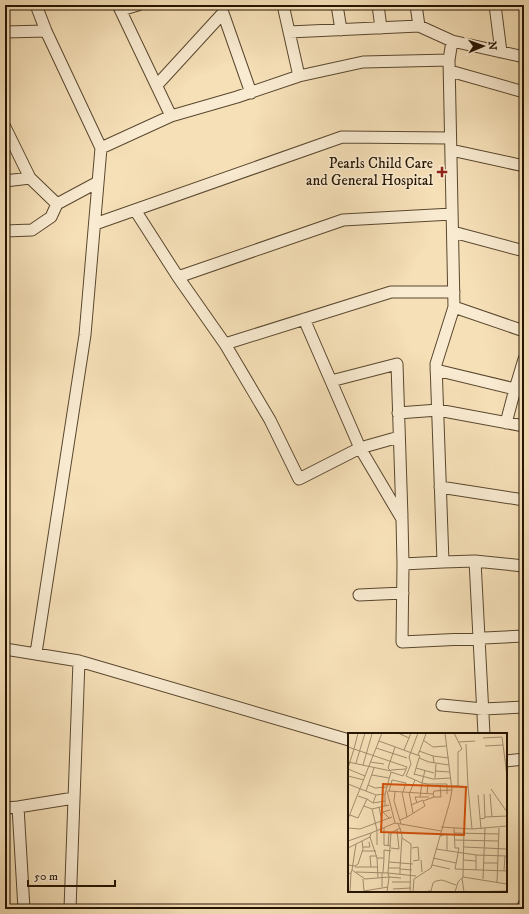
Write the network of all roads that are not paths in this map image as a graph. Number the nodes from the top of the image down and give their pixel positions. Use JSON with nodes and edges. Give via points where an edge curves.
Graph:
{"nodes":[{"id":1,"x":36,"y":5,"type":"edge"},
{"id":2,"x":138,"y":5,"type":"edge"},
{"id":3,"x":283,"y":5,"type":"edge"},
{"id":4,"x":337,"y":5,"type":"edge"},
{"id":5,"x":378,"y":5,"type":"edge"},
{"id":6,"x":416,"y":5,"type":"edge"},
{"id":7,"x":495,"y":5,"type":"edge"},
{"id":8,"x":119,"y":8,"type":"edge"},
{"id":9,"x":419,"y":26,"type":"junction"},
{"id":10,"x":381,"y":28,"type":"junction"},
{"id":11,"x":341,"y":30,"type":"junction"},
{"id":12,"x":46,"y":31,"type":"junction"},
{"id":13,"x":5,"y":32,"type":"edge"},
{"id":14,"x":289,"y":32,"type":"junction"},
{"id":15,"x":452,"y":41,"type":"junction"},
{"id":16,"x":501,"y":52,"type":"junction"},
{"id":17,"x":524,"y":58,"type":"edge"},
{"id":18,"x":449,"y":65,"type":"junction"},
{"id":19,"x":300,"y":76,"type":"junction"},
{"id":20,"x":157,"y":85,"type":"junction"},
{"id":21,"x":524,"y":92,"type":"edge"},
{"id":22,"x":251,"y":93,"type":"junction"},
{"id":23,"x":171,"y":116,"type":"junction"},
{"id":24,"x":5,"y":127,"type":"edge"},
{"id":25,"x":450,"y":138,"type":"junction"},
{"id":26,"x":101,"y":148,"type":"junction"},
{"id":27,"x":451,"y":150,"type":"junction"},
{"id":28,"x":524,"y":166,"type":"edge"},
{"id":29,"x":30,"y":178,"type":"junction"},
{"id":30,"x":5,"y":181,"type":"edge"},
{"id":31,"x":98,"y":182,"type":"junction"},
{"id":32,"x":57,"y":204,"type":"junction"},
{"id":33,"x":135,"y":210,"type":"junction"},
{"id":34,"x":452,"y":214,"type":"junction"},
{"id":35,"x":95,"y":224,"type":"junction"},
{"id":36,"x":5,"y":231,"type":"edge"},
{"id":37,"x":453,"y":232,"type":"junction"},
{"id":38,"x":524,"y":251,"type":"edge"},
{"id":39,"x":178,"y":277,"type":"junction"},
{"id":40,"x":454,"y":292,"type":"junction"},
{"id":41,"x":454,"y":307,"type":"junction"},
{"id":42,"x":304,"y":319,"type":"junction"},
{"id":43,"x":524,"y":331,"type":"edge"},
{"id":44,"x":225,"y":344,"type":"junction"},
{"id":45,"x":524,"y":359,"type":"edge"},
{"id":46,"x":436,"y":370,"type":"junction"},
{"id":47,"x":331,"y":381,"type":"junction"},
{"id":48,"x":515,"y":389,"type":"junction"},
{"id":49,"x":438,"y":410,"type":"junction"},
{"id":50,"x":398,"y":413,"type":"junction"},
{"id":51,"x":506,"y":423,"type":"junction"},
{"id":52,"x":524,"y":426,"type":"edge"},
{"id":53,"x":399,"y":437,"type":"junction"},
{"id":54,"x":360,"y":448,"type":"junction"},
{"id":55,"x":440,"y":487,"type":"junction"},
{"id":56,"x":524,"y":500,"type":"edge"},
{"id":57,"x":402,"y":519,"type":"junction"},
{"id":58,"x":475,"y":561,"type":"junction"},
{"id":59,"x":443,"y":562,"type":"junction"},
{"id":60,"x":403,"y":564,"type":"junction"},
{"id":61,"x":524,"y":566,"type":"edge"},
{"id":62,"x":403,"y":593,"type":"junction"},
{"id":63,"x":359,"y":596,"type":"dead end"},
{"id":64,"x":524,"y":636,"type":"edge"},
{"id":65,"x":480,"y":638,"type":"junction"},
{"id":66,"x":5,"y":649,"type":"edge"},
{"id":67,"x":36,"y":654,"type":"junction"},
{"id":68,"x":79,"y":661,"type":"junction"},
{"id":69,"x":442,"y":705,"type":"dead end"},
{"id":70,"x":524,"y":707,"type":"edge"},
{"id":71,"x":483,"y":709,"type":"junction"},
{"id":72,"x":484,"y":733,"type":"edge"},
{"id":73,"x":348,"y":740,"type":"edge"},
{"id":74,"x":524,"y":759,"type":"edge"},
{"id":75,"x":507,"y":761,"type":"edge"},
{"id":76,"x":74,"y":798,"type":"junction"},
{"id":77,"x":18,"y":807,"type":"junction"},
{"id":78,"x":5,"y":808,"type":"edge"},
{"id":79,"x":524,"y":904,"type":"edge"},
{"id":80,"x":24,"y":909,"type":"edge"},
{"id":81,"x":70,"y":909,"type":"edge"},
{"id":82,"x":523,"y":909,"type":"edge"}],
"edges":[{"from":1,"to":12,"type":"street"},
{"from":2,"to":8,"type":"street"},
{"from":3,"to":14,"type":"street"},
{"from":4,"to":11,"type":"street"},
{"from":5,"to":10,"type":"street"},
{"from":6,"to":9,"type":"street"},
{"from":7,"to":16,"type":"street"},
{"from":8,"to":20,"type":"street"},
{"from":9,"to":10,"type":"street"},
{"from":9,"to":15,"type":"street"},
{"from":10,"to":11,"type":"street"},
{"from":11,"to":14,"type":"street"},
{"from":12,"to":13,"type":"street"},
{"from":12,"to":26,"type":"street"},
{"from":14,"to":19,"type":"street"},
{"from":15,"to":16,"type":"street"},
{"from":15,"to":18,"type":"street"},
{"from":16,"to":17,"type":"street"},
{"from":18,"to":19,"type":"street","via":[[362,62]]},
{"from":18,"to":21,"type":"street"},
{"from":18,"to":25,"type":"street"},
{"from":19,"to":22,"type":"street"},
{"from":20,"to":22,"type":"street","via":[[223,13]]},
{"from":20,"to":23,"type":"street"},
{"from":22,"to":23,"type":"street"},
{"from":23,"to":26,"type":"street"},
{"from":24,"to":29,"type":"street"},
{"from":25,"to":27,"type":"street"},
{"from":25,"to":33,"type":"street","via":[[342,137]]},
{"from":26,"to":31,"type":"street"},
{"from":27,"to":28,"type":"street"},
{"from":27,"to":34,"type":"street"},
{"from":29,"to":30,"type":"street"},
{"from":29,"to":32,"type":"street"},
{"from":31,"to":32,"type":"street"},
{"from":31,"to":35,"type":"street"},
{"from":32,"to":36,"type":"street","via":[[52,217],[32,230]]},
{"from":33,"to":35,"type":"street"},
{"from":33,"to":39,"type":"street"},
{"from":34,"to":37,"type":"street"},
{"from":34,"to":39,"type":"street","via":[[343,220]]},
{"from":35,"to":67,"type":"street","via":[[85,335]]},
{"from":37,"to":38,"type":"street"},
{"from":37,"to":40,"type":"street"},
{"from":39,"to":44,"type":"street"},
{"from":40,"to":41,"type":"street"},
{"from":40,"to":42,"type":"street","via":[[391,292]]},
{"from":41,"to":43,"type":"street"},
{"from":41,"to":46,"type":"street"},
{"from":42,"to":44,"type":"street"},
{"from":42,"to":47,"type":"street"},
{"from":44,"to":54,"type":"street","via":[[270,420],[300,479]]},
{"from":45,"to":48,"type":"street"},
{"from":46,"to":48,"type":"street"},
{"from":46,"to":49,"type":"street"},
{"from":47,"to":50,"type":"street","via":[[397,364]]},
{"from":47,"to":54,"type":"street"},
{"from":48,"to":51,"type":"street"},
{"from":49,"to":50,"type":"street"},
{"from":49,"to":51,"type":"street"},
{"from":49,"to":55,"type":"street"},
{"from":50,"to":53,"type":"street"},
{"from":51,"to":52,"type":"street"},
{"from":53,"to":54,"type":"street"},
{"from":53,"to":57,"type":"street"},
{"from":54,"to":57,"type":"street"},
{"from":55,"to":56,"type":"street"},
{"from":55,"to":59,"type":"street"},
{"from":57,"to":60,"type":"street"},
{"from":58,"to":59,"type":"street"},
{"from":58,"to":61,"type":"street"},
{"from":58,"to":65,"type":"street"},
{"from":59,"to":60,"type":"street"},
{"from":60,"to":62,"type":"street"},
{"from":62,"to":63,"type":"street"},
{"from":62,"to":65,"type":"street","via":[[402,642]]},
{"from":64,"to":65,"type":"street"},
{"from":65,"to":71,"type":"street"},
{"from":66,"to":67,"type":"street"},
{"from":67,"to":68,"type":"street"},
{"from":68,"to":73,"type":"street"},
{"from":68,"to":76,"type":"street"},
{"from":69,"to":71,"type":"street"},
{"from":70,"to":71,"type":"street"},
{"from":71,"to":72,"type":"street"},
{"from":74,"to":75,"type":"street"},
{"from":76,"to":77,"type":"street"},
{"from":76,"to":81,"type":"street"},
{"from":77,"to":78,"type":"street"},
{"from":77,"to":80,"type":"street"},
{"from":79,"to":82,"type":"street"}]}
